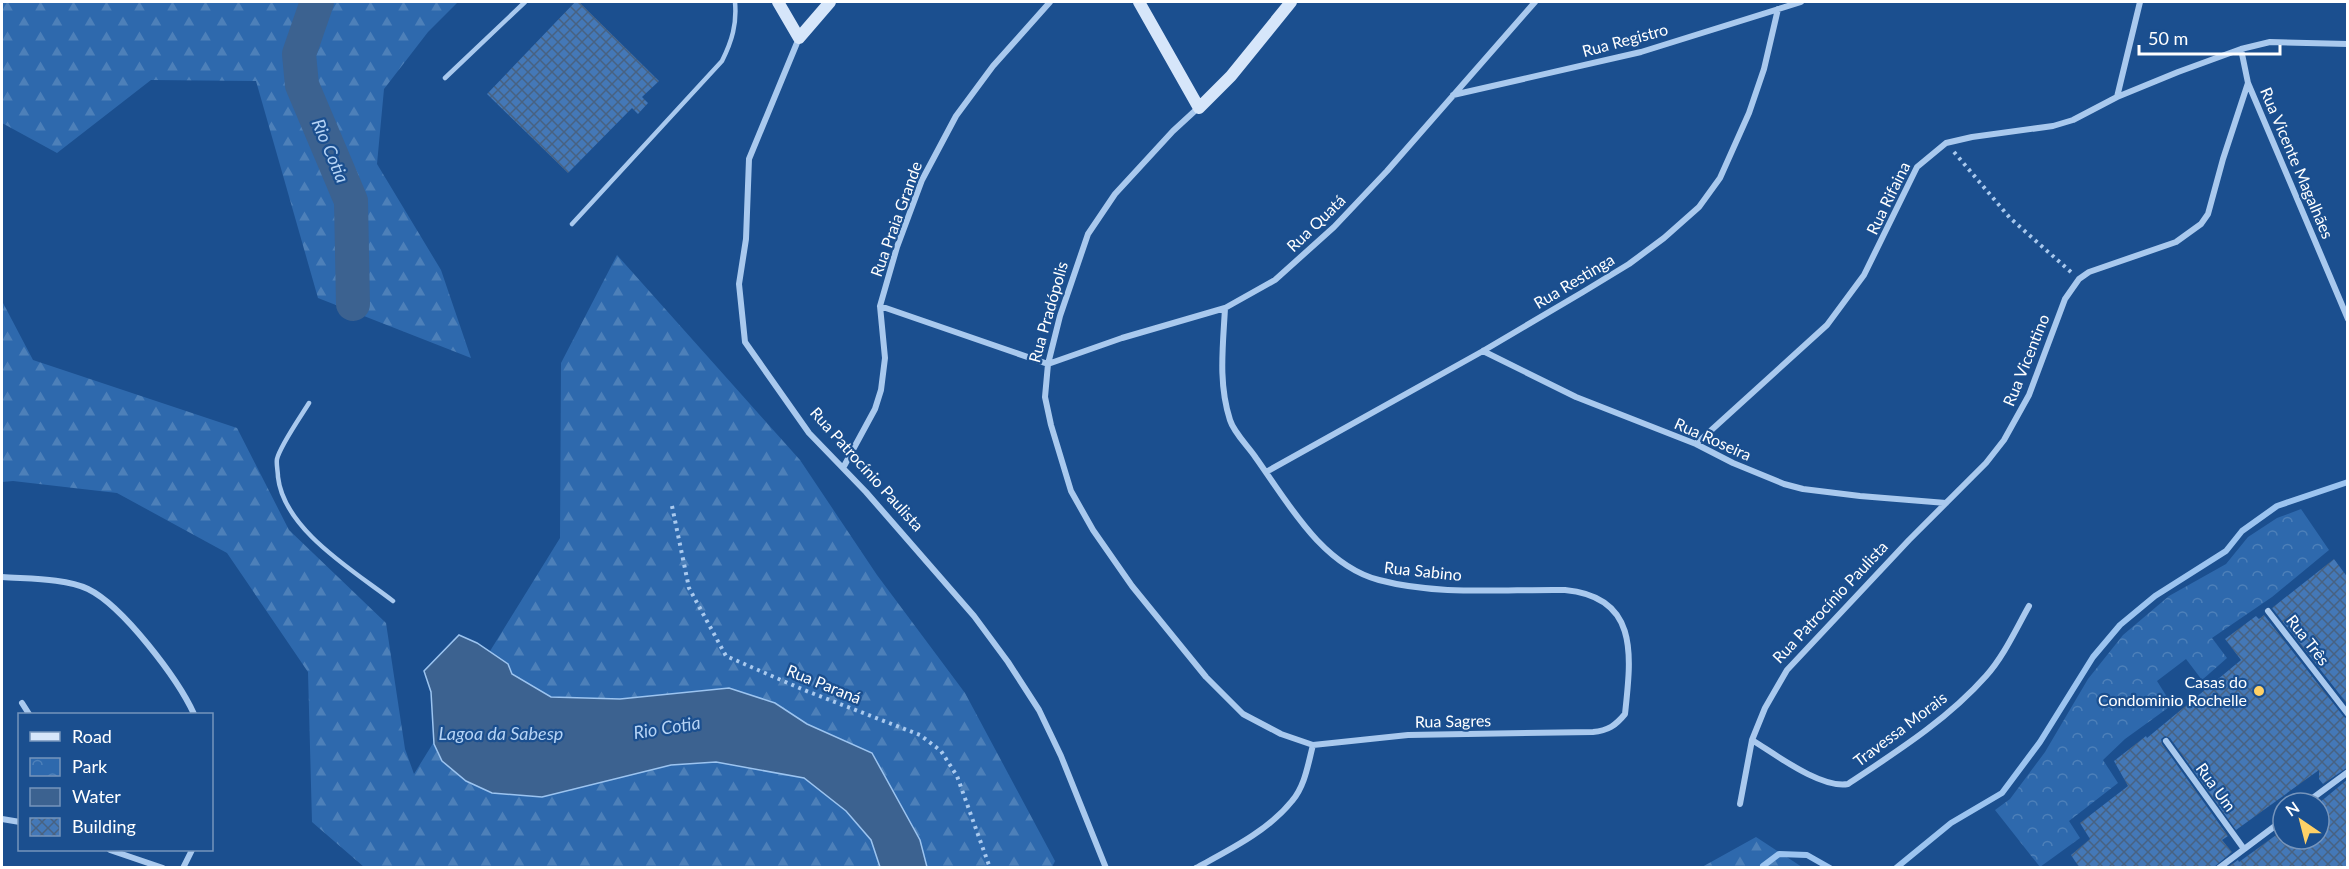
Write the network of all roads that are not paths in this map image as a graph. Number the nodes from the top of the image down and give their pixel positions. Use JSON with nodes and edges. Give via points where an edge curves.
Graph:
{"nodes":[{"id":1,"x":525,"y":2,"type":"edge"},
{"id":2,"x":735,"y":2,"type":"edge"},
{"id":3,"x":778,"y":2,"type":"edge"},
{"id":4,"x":830,"y":2,"type":"edge"},
{"id":5,"x":1050,"y":2,"type":"edge"},
{"id":6,"x":1139,"y":2,"type":"edge"},
{"id":7,"x":1292,"y":2,"type":"edge"},
{"id":8,"x":1535,"y":2,"type":"edge"},
{"id":9,"x":1801,"y":2,"type":"edge"},
{"id":10,"x":2140,"y":2,"type":"edge"},
{"id":11,"x":1778,"y":9,"type":"junction"},
{"id":12,"x":799,"y":38,"type":"junction"},
{"id":13,"x":2348,"y":44,"type":"edge"},
{"id":14,"x":2241,"y":49,"type":"junction"},
{"id":15,"x":445,"y":78,"type":"dead end"},
{"id":16,"x":2248,"y":83,"type":"junction"},
{"id":17,"x":1452,"y":95,"type":"junction"},
{"id":18,"x":2117,"y":97,"type":"junction"},
{"id":19,"x":1199,"y":108,"type":"junction"},
{"id":20,"x":572,"y":224,"type":"dead end"},
{"id":21,"x":880,"y":306,"type":"junction"},
{"id":22,"x":1225,"y":308,"type":"junction"},
{"id":23,"x":2348,"y":319,"type":"edge"},
{"id":24,"x":1483,"y":351,"type":"junction"},
{"id":25,"x":1048,"y":364,"type":"junction"},
{"id":26,"x":309,"y":403,"type":"dead end"},
{"id":27,"x":1696,"y":444,"type":"junction"},
{"id":28,"x":843,"y":468,"type":"junction"},
{"id":29,"x":1266,"y":472,"type":"junction"},
{"id":30,"x":1946,"y":503,"type":"junction"},
{"id":31,"x":2,"y":577,"type":"edge"},
{"id":32,"x":393,"y":601,"type":"dead end"},
{"id":33,"x":2030,"y":606,"type":"dead end"},
{"id":34,"x":2268,"y":611,"type":"dead end"},
{"id":35,"x":22,"y":703,"type":"dead end"},
{"id":36,"x":28,"y":713,"type":"edge"},
{"id":37,"x":194,"y":713,"type":"edge"},
{"id":38,"x":2348,"y":714,"type":"edge"},
{"id":39,"x":1593,"y":732,"type":"joint"},
{"id":40,"x":1752,"y":740,"type":"junction"},
{"id":41,"x":2166,"y":741,"type":"dead end"},
{"id":42,"x":1313,"y":745,"type":"junction"},
{"id":43,"x":2348,"y":772,"type":"edge"},
{"id":44,"x":2322,"y":791,"type":"edge"},
{"id":45,"x":1740,"y":804,"type":"dead end"},
{"id":46,"x":2,"y":819,"type":"edge"},
{"id":47,"x":18,"y":822,"type":"edge"},
{"id":48,"x":2271,"y":829,"type":"edge"},
{"id":49,"x":2244,"y":849,"type":"junction"},
{"id":50,"x":116,"y":851,"type":"edge"},
{"id":51,"x":191,"y":851,"type":"edge"},
{"id":52,"x":163,"y":867,"type":"edge"},
{"id":53,"x":183,"y":867,"type":"edge"},
{"id":54,"x":1106,"y":867,"type":"edge"},
{"id":55,"x":1196,"y":867,"type":"edge"},
{"id":56,"x":2219,"y":867,"type":"edge"}],
"edges":[{"from":1,"to":15,"type":"lane"},
{"from":2,"to":20,"type":"lane","via":[[737,16],[732,39],[722,61]]},
{"from":3,"to":12,"type":"street"},
{"from":4,"to":12,"type":"street","name":"Rua Patrocínio Paulista"},
{"from":5,"to":21,"type":"street","name":"Rua Praia Grande","via":[[993,66],[956,116],[922,180]]},
{"from":6,"to":19,"type":"street"},
{"from":7,"to":19,"type":"street","name":"Rua Pradópolis"},
{"from":8,"to":17,"type":"street","name":"Rua Quatá"},
{"from":9,"to":11,"type":"street","name":"Rua Registro"},
{"from":10,"to":18,"type":"street"},
{"from":11,"to":17,"type":"street","name":"Rua Registro","via":[[1641,52]]},
{"from":11,"to":24,"type":"street","name":"Rua Restinga","via":[[1749,113],[1720,178],[1699,207],[1629,264]]},
{"from":12,"to":28,"type":"street","name":"Rua Patrocínio Paulista","via":[[749,159],[746,239],[739,284],[745,342],[809,433]]},
{"from":13,"to":14,"type":"street","via":[[2270,42]]},
{"from":14,"to":16,"type":"street","name":"Rua Vicente Magalhães"},
{"from":14,"to":18,"type":"street"},
{"from":16,"to":23,"type":"street","name":"Rua Vicente Magalhães"},
{"from":16,"to":30,"type":"street","name":"Rua Vicentino","via":[[2208,214],[2201,224],[2176,242],[2079,279],[2065,299],[2029,395],[2012,425],[1986,463]]},
{"from":17,"to":22,"type":"street","name":"Rua Quatá","via":[[1334,227],[1275,280]]},
{"from":18,"to":27,"type":"street","name":"Rua Rifaina","via":[[2054,126],[1946,142],[1917,167],[1864,275],[1827,326]]},
{"from":19,"to":25,"type":"street","name":"Rua Pradópolis","via":[[1115,194],[1088,234]]},
{"from":21,"to":25,"type":"street"},
{"from":21,"to":28,"type":"street","name":"Rua Praia Grande","via":[[885,358],[881,390]]},
{"from":22,"to":25,"type":"street","name":"Rua Quatá"},
{"from":22,"to":29,"type":"street","name":"Rua Sabino","via":[[1221,383],[1230,423]]},
{"from":24,"to":27,"type":"street","name":"Rua Roseira","via":[[1576,397]]},
{"from":24,"to":29,"type":"street","name":"Rua Restinga"},
{"from":25,"to":42,"type":"street","name":"Rua Pradópolis","via":[[1045,397],[1051,425],[1071,491],[1093,530],[1132,586],[1206,677],[1243,714],[1281,735]]},
{"from":26,"to":32,"type":"lane","via":[[277,459],[285,502],[294,518],[324,548]]},
{"from":27,"to":30,"type":"street","name":"Rua Roseira","via":[[1763,476],[1803,489]]},
{"from":28,"to":54,"type":"street","name":"Rua Patrocínio Paulista","via":[[974,616],[1008,662],[1039,710],[1061,756]]},
{"from":29,"to":39,"type":"street","name":"Rua Sabino","via":[[1312,534],[1344,564],[1377,580],[1446,590],[1585,591],[1600,597],[1614,610],[1627,634],[1630,663],[1625,714],[1614,726]]},
{"from":30,"to":40,"type":"street","name":"Rua Patrocínio Paulista","via":[[1787,670]]},
{"from":31,"to":37,"type":"street","via":[[73,584],[106,601],[162,661]]},
{"from":33,"to":40,"type":"street","name":"Travessa Morais","via":[[1998,661],[1965,697],[1919,735],[1848,784],[1839,786],[1810,774]]},
{"from":34,"to":38,"type":"street","name":"Rua Três"},
{"from":35,"to":36,"type":"street"},
{"from":39,"to":42,"type":"street","name":"Rua Sagres","via":[[1408,735]]},
{"from":40,"to":45,"type":"street","name":"Rua Patrocínio Paulista"},
{"from":41,"to":49,"type":"street","name":"Rua Um"},
{"from":42,"to":55,"type":"street","via":[[1305,777],[1292,801],[1240,843]]},
{"from":43,"to":44,"type":"street"},
{"from":46,"to":47,"type":"street"},
{"from":48,"to":49,"type":"street"},
{"from":49,"to":56,"type":"street"},
{"from":50,"to":52,"type":"street"},
{"from":51,"to":53,"type":"street"}]}
